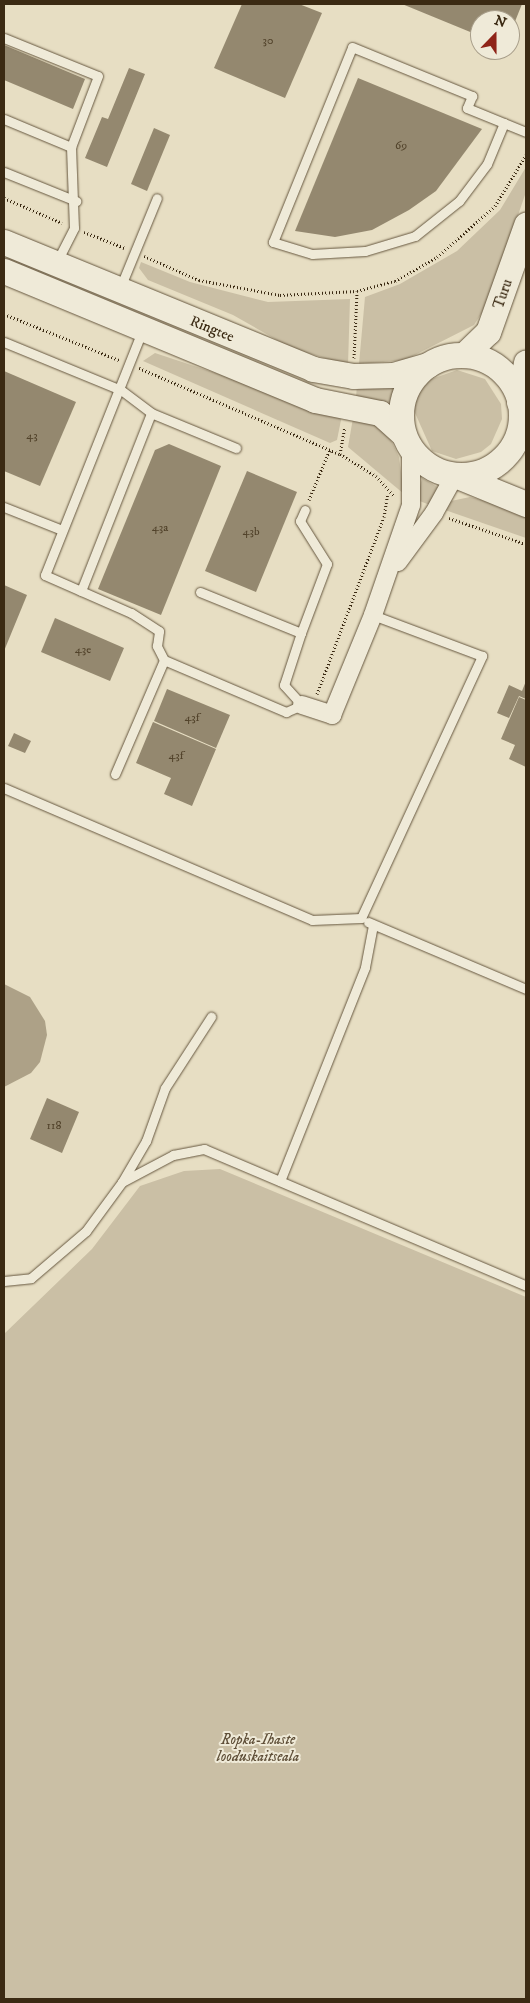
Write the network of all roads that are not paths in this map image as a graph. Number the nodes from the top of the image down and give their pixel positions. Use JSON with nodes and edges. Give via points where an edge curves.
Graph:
{"nodes":[{"id":1,"x":4,"y":38,"type":"edge"},
{"id":2,"x":4,"y":119,"type":"edge"},
{"id":3,"x":504,"y":123,"type":"junction"},
{"id":4,"x":526,"y":132,"type":"edge"},
{"id":5,"x":70,"y":147,"type":"junction"},
{"id":6,"x":4,"y":172,"type":"edge"},
{"id":7,"x":157,"y":198,"type":"dead end"},
{"id":8,"x":76,"y":201,"type":"junction"},
{"id":9,"x":526,"y":225,"type":"edge"},
{"id":10,"x":4,"y":242,"type":"edge"},
{"id":11,"x":56,"y":264,"type":"junction"},
{"id":12,"x":4,"y":272,"type":"edge"},
{"id":13,"x":119,"y":291,"type":"junction"},
{"id":14,"x":142,"y":329,"type":"junction"},
{"id":15,"x":4,"y":342,"type":"edge"},
{"id":16,"x":464,"y":355,"type":"junction"},
{"id":17,"x":526,"y":363,"type":"edge"},
{"id":18,"x":428,"y":365,"type":"junction"},
{"id":19,"x":121,"y":390,"type":"junction"},
{"id":20,"x":519,"y":402,"type":"junction"},
{"id":21,"x":151,"y":413,"type":"junction"},
{"id":22,"x":407,"y":442,"type":"junction"},
{"id":23,"x":236,"y":448,"type":"dead end"},
{"id":24,"x":521,"y":449,"type":"edge"},
{"id":25,"x":455,"y":475,"type":"junction"},
{"id":26,"x":526,"y":504,"type":"edge"},
{"id":27,"x":4,"y":507,"type":"edge"},
{"id":28,"x":305,"y":510,"type":"road end"},
{"id":29,"x":62,"y":530,"type":"junction"},
{"id":30,"x":387,"y":576,"type":"junction"},
{"id":31,"x":81,"y":591,"type":"junction"},
{"id":32,"x":200,"y":592,"type":"dead end"},
{"id":33,"x":373,"y":614,"type":"junction"},
{"id":34,"x":301,"y":633,"type":"junction"},
{"id":35,"x":164,"y":660,"type":"junction"},
{"id":36,"x":307,"y":706,"type":"junction"},
{"id":37,"x":115,"y":774,"type":"dead end"},
{"id":38,"x":4,"y":788,"type":"edge"},
{"id":39,"x":361,"y":918,"type":"junction"},
{"id":40,"x":373,"y":925,"type":"junction"},
{"id":41,"x":526,"y":990,"type":"edge"},
{"id":42,"x":211,"y":1017,"type":"dead end"},
{"id":43,"x":280,"y":1181,"type":"junction"},
{"id":44,"x":122,"y":1182,"type":"junction"},
{"id":45,"x":4,"y":1281,"type":"edge"},
{"id":46,"x":526,"y":1286,"type":"edge"}],
"edges":[{"from":1,"to":5,"type":"lane","via":[[98,76]]},
{"from":2,"to":5,"type":"lane"},
{"from":3,"to":3,"type":"lane","via":[[487,164],[459,201],[415,236],[365,251],[321,254],[273,242],[352,47],[472,96],[467,108]]},
{"from":3,"to":4,"type":"lane"},
{"from":5,"to":8,"type":"lane"},
{"from":6,"to":8,"type":"lane"},
{"from":7,"to":13,"type":"lane"},
{"from":8,"to":11,"type":"lane","via":[[74,228]]},
{"from":9,"to":16,"type":"main road","name":"Turu","via":[[488,332]]},
{"from":10,"to":11,"type":"main road","name":"Ringtee"},
{"from":11,"to":13,"type":"main road","name":"Ringtee"},
{"from":12,"to":14,"type":"main road","name":"Ringtee"},
{"from":13,"to":18,"type":"main road","name":"Ringtee","via":[[313,369],[373,376]]},
{"from":14,"to":19,"type":"lane"},
{"from":14,"to":22,"type":"main road","name":"Ringtee","via":[[315,400],[380,413]]},
{"from":15,"to":19,"type":"lane"},
{"from":16,"to":18,"type":"main road"},
{"from":16,"to":20,"type":"main road","via":[[499,370]]},
{"from":17,"to":20,"type":"main road"},
{"from":18,"to":22,"type":"main road","via":[[404,395]]},
{"from":19,"to":21,"type":"lane"},
{"from":19,"to":29,"type":"lane"},
{"from":20,"to":24,"type":"main road"},
{"from":21,"to":23,"type":"lane"},
{"from":21,"to":31,"type":"lane"},
{"from":22,"to":25,"type":"main road","via":[[430,466]]},
{"from":22,"to":30,"type":"street","via":[[411,505]]},
{"from":24,"to":25,"type":"main road","via":[[491,467]]},
{"from":25,"to":26,"type":"main road"},
{"from":25,"to":30,"type":"street","via":[[434,513]]},
{"from":27,"to":29,"type":"lane"},
{"from":28,"to":34,"type":"lane","via":[[300,521],[327,564]]},
{"from":29,"to":31,"type":"lane","via":[[45,575]]},
{"from":30,"to":33,"type":"street"},
{"from":31,"to":35,"type":"lane","via":[[159,631],[157,646]]},
{"from":32,"to":34,"type":"lane"},
{"from":33,"to":36,"type":"street","via":[[332,715]]},
{"from":33,"to":39,"type":"lane","via":[[482,656]]},
{"from":34,"to":36,"type":"lane","via":[[284,685]]},
{"from":35,"to":36,"type":"lane","via":[[286,712]]},
{"from":35,"to":37,"type":"lane"},
{"from":38,"to":39,"type":"lane","via":[[312,920]]},
{"from":39,"to":40,"type":"lane"},
{"from":40,"to":41,"type":"lane"},
{"from":40,"to":43,"type":"lane","via":[[365,967]]},
{"from":42,"to":44,"type":"lane","via":[[165,1088],[146,1141]]},
{"from":43,"to":44,"type":"lane","via":[[228,1158],[192,1149],[152,1164]]},
{"from":43,"to":46,"type":"lane"},
{"from":44,"to":45,"type":"lane","via":[[86,1231],[53,1264],[31,1278]]}]}
